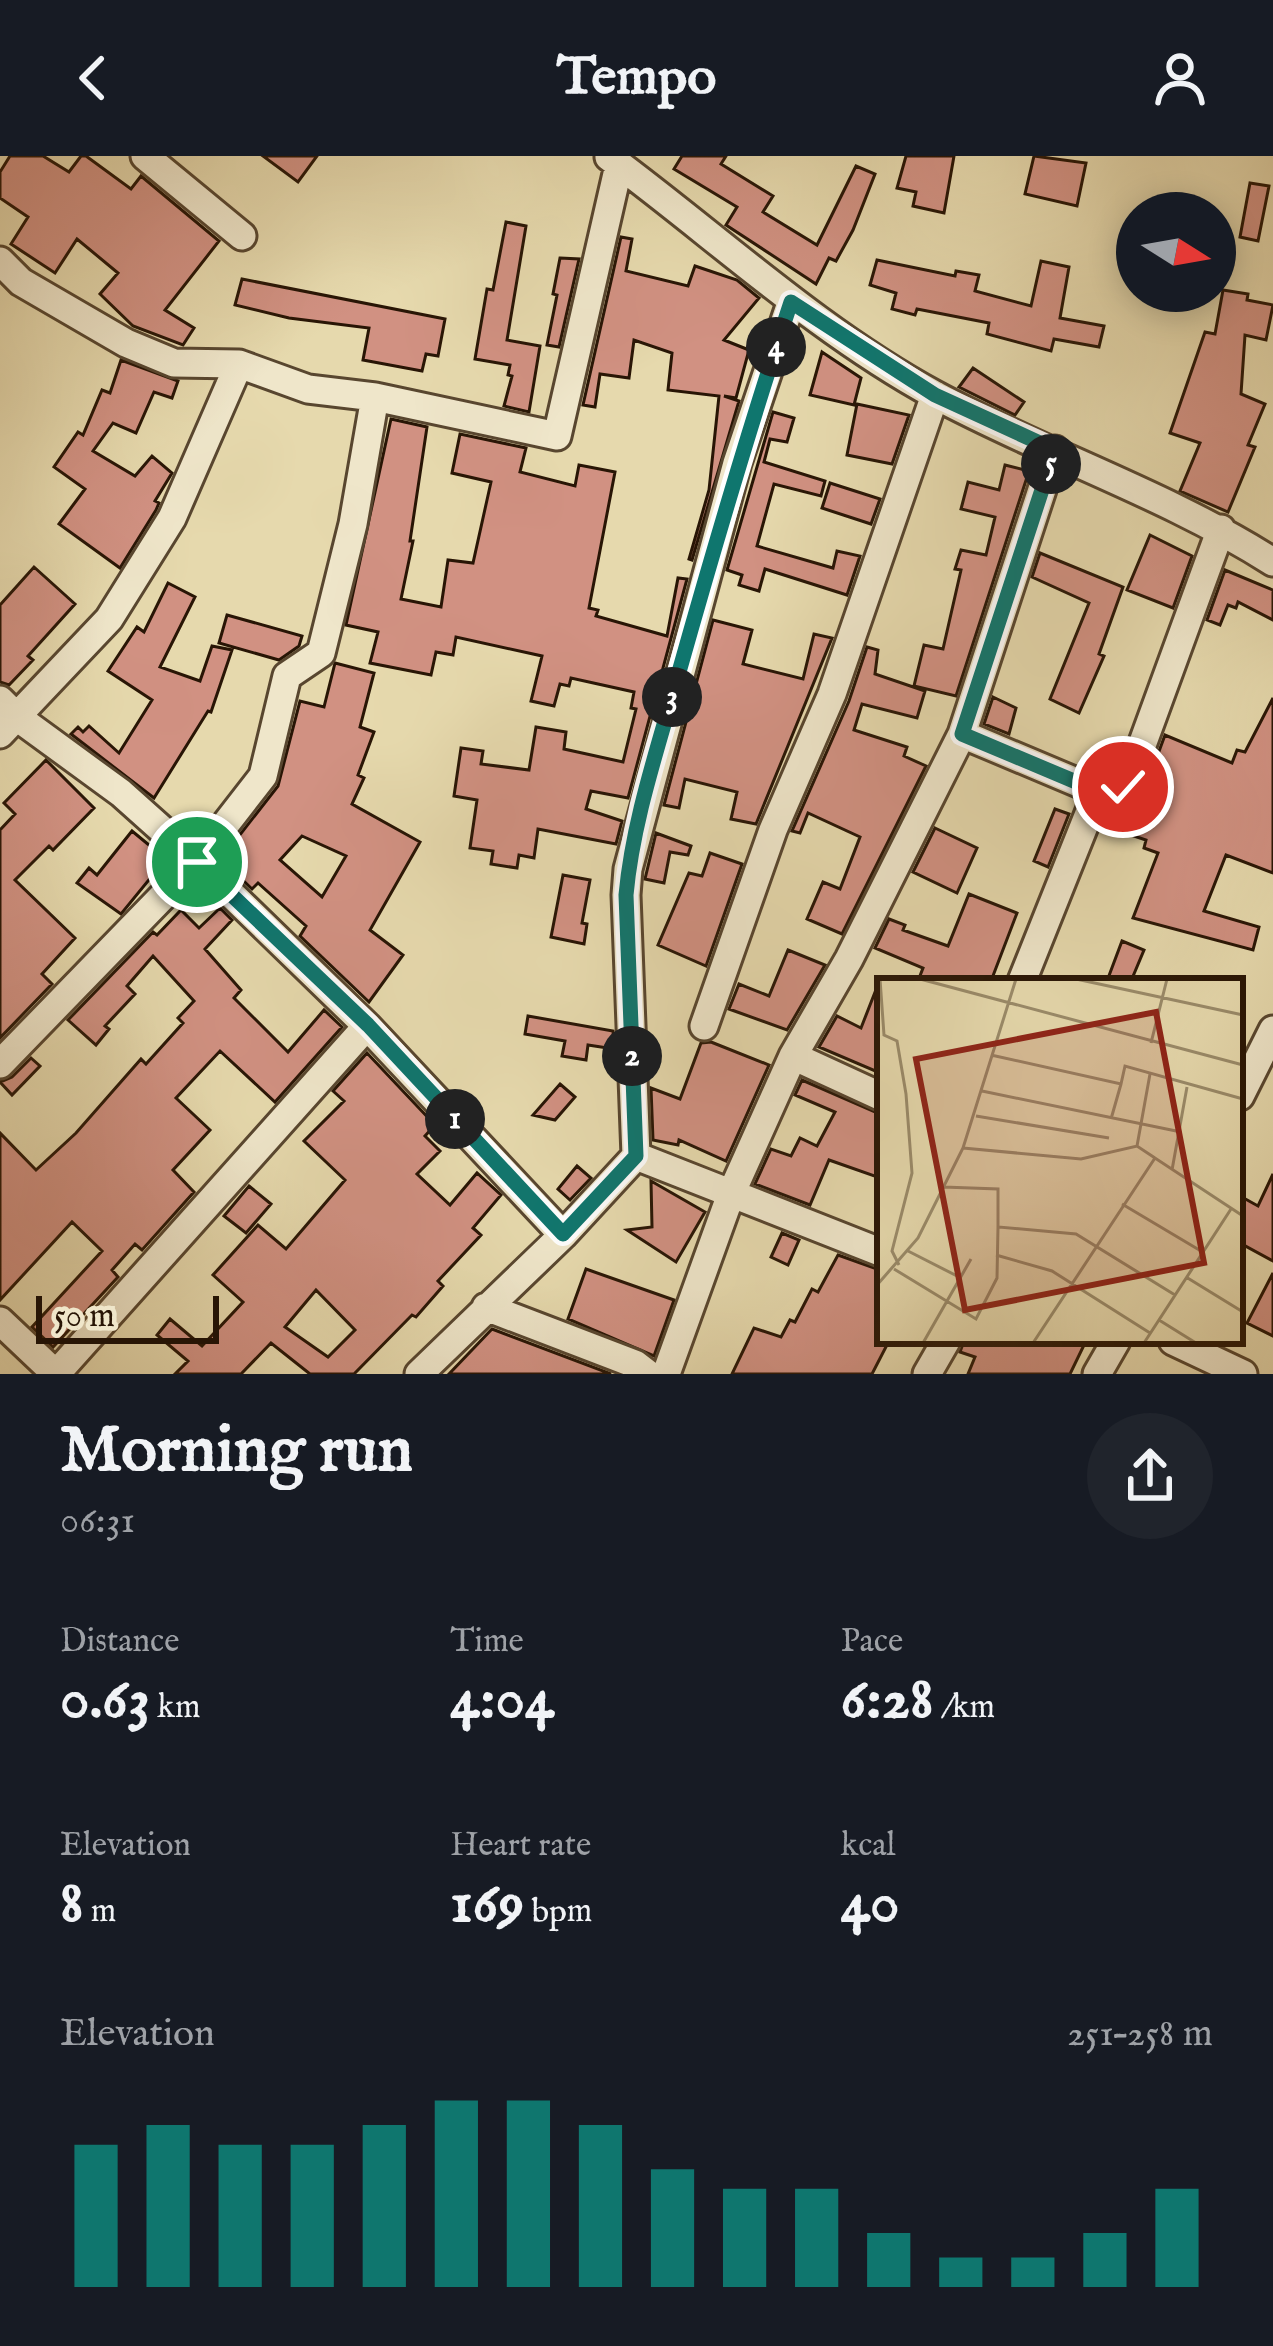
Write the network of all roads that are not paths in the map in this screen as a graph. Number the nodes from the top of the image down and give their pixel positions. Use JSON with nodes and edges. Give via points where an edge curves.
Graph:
{"nodes":[{"id":1,"x":158,"y":160,"type":"edge"},
{"id":2,"x":613,"y":160,"type":"edge"},
{"id":3,"x":242,"y":236,"type":"dead end"},
{"id":4,"x":0,"y":261,"type":"edge"},
{"id":5,"x":791,"y":302,"type":"junction"},
{"id":6,"x":238,"y":364,"type":"junction"},
{"id":7,"x":935,"y":395,"type":"junction"},
{"id":8,"x":375,"y":397,"type":"junction"},
{"id":9,"x":1055,"y":450,"type":"junction"},
{"id":10,"x":1221,"y":529,"type":"junction"},
{"id":11,"x":1273,"y":562,"type":"edge"},
{"id":12,"x":6,"y":717,"type":"edge"},
{"id":13,"x":962,"y":734,"type":"junction"},
{"id":14,"x":1100,"y":792,"type":"junction"},
{"id":15,"x":197,"y":862,"type":"junction"},
{"id":16,"x":1023,"y":978,"type":"edge"},
{"id":17,"x":368,"y":1025,"type":"junction"},
{"id":18,"x":704,"y":1026,"type":"dead end"},
{"id":19,"x":1273,"y":1030,"type":"edge"},
{"id":20,"x":794,"y":1056,"type":"junction"},
{"id":21,"x":0,"y":1064,"type":"edge"},
{"id":22,"x":1243,"y":1090,"type":"edge"},
{"id":23,"x":877,"y":1095,"type":"edge"},
{"id":24,"x":636,"y":1156,"type":"junction"},
{"id":25,"x":731,"y":1194,"type":"junction"},
{"id":26,"x":563,"y":1234,"type":"junction"},
{"id":27,"x":877,"y":1251,"type":"edge"},
{"id":28,"x":486,"y":1307,"type":"junction"},
{"id":29,"x":0,"y":1321,"type":"edge"},
{"id":30,"x":944,"y":1344,"type":"edge"},
{"id":31,"x":1115,"y":1344,"type":"edge"},
{"id":32,"x":1179,"y":1344,"type":"edge"},
{"id":33,"x":56,"y":1374,"type":"edge"},
{"id":34,"x":419,"y":1374,"type":"edge"},
{"id":35,"x":648,"y":1374,"type":"edge"},
{"id":36,"x":666,"y":1374,"type":"edge"},
{"id":37,"x":927,"y":1374,"type":"edge"},
{"id":38,"x":1097,"y":1374,"type":"edge"},
{"id":39,"x":1243,"y":1374,"type":"edge"}],
"edges":[{"from":1,"to":3,"type":"street"},
{"from":2,"to":5,"type":"street"},
{"from":2,"to":8,"type":"street","via":[[557,436]]},
{"from":4,"to":6,"type":"street","via":[[21,282],[126,343],[174,363]]},
{"from":5,"to":7,"type":"street"},
{"from":5,"to":24,"type":"street","via":[[737,463],[628,869]]},
{"from":6,"to":8,"type":"street","via":[[308,388]]},
{"from":6,"to":12,"type":"street","via":[[172,518],[109,620]]},
{"from":7,"to":9,"type":"street"},
{"from":7,"to":18,"type":"street","via":[[832,694],[773,830]]},
{"from":8,"to":15,"type":"street","via":[[321,653],[287,676],[263,776]]},
{"from":9,"to":10,"type":"street"},
{"from":9,"to":13,"type":"street"},
{"from":10,"to":11,"type":"street"},
{"from":10,"to":14,"type":"street","via":[[1130,778]]},
{"from":12,"to":15,"type":"street","via":[[122,793]]},
{"from":13,"to":14,"type":"street"},
{"from":13,"to":20,"type":"street"},
{"from":14,"to":16,"type":"street"},
{"from":15,"to":17,"type":"street"},
{"from":15,"to":21,"type":"street"},
{"from":17,"to":26,"type":"street"},
{"from":17,"to":33,"type":"street"},
{"from":19,"to":22,"type":"street"},
{"from":20,"to":23,"type":"street"},
{"from":20,"to":25,"type":"street"},
{"from":24,"to":25,"type":"street"},
{"from":24,"to":26,"type":"street"},
{"from":25,"to":27,"type":"street"},
{"from":25,"to":36,"type":"street"},
{"from":26,"to":28,"type":"street"},
{"from":28,"to":34,"type":"street"},
{"from":28,"to":35,"type":"street"},
{"from":29,"to":33,"type":"street"},
{"from":30,"to":37,"type":"street"},
{"from":31,"to":38,"type":"street"},
{"from":32,"to":39,"type":"street"}]}
